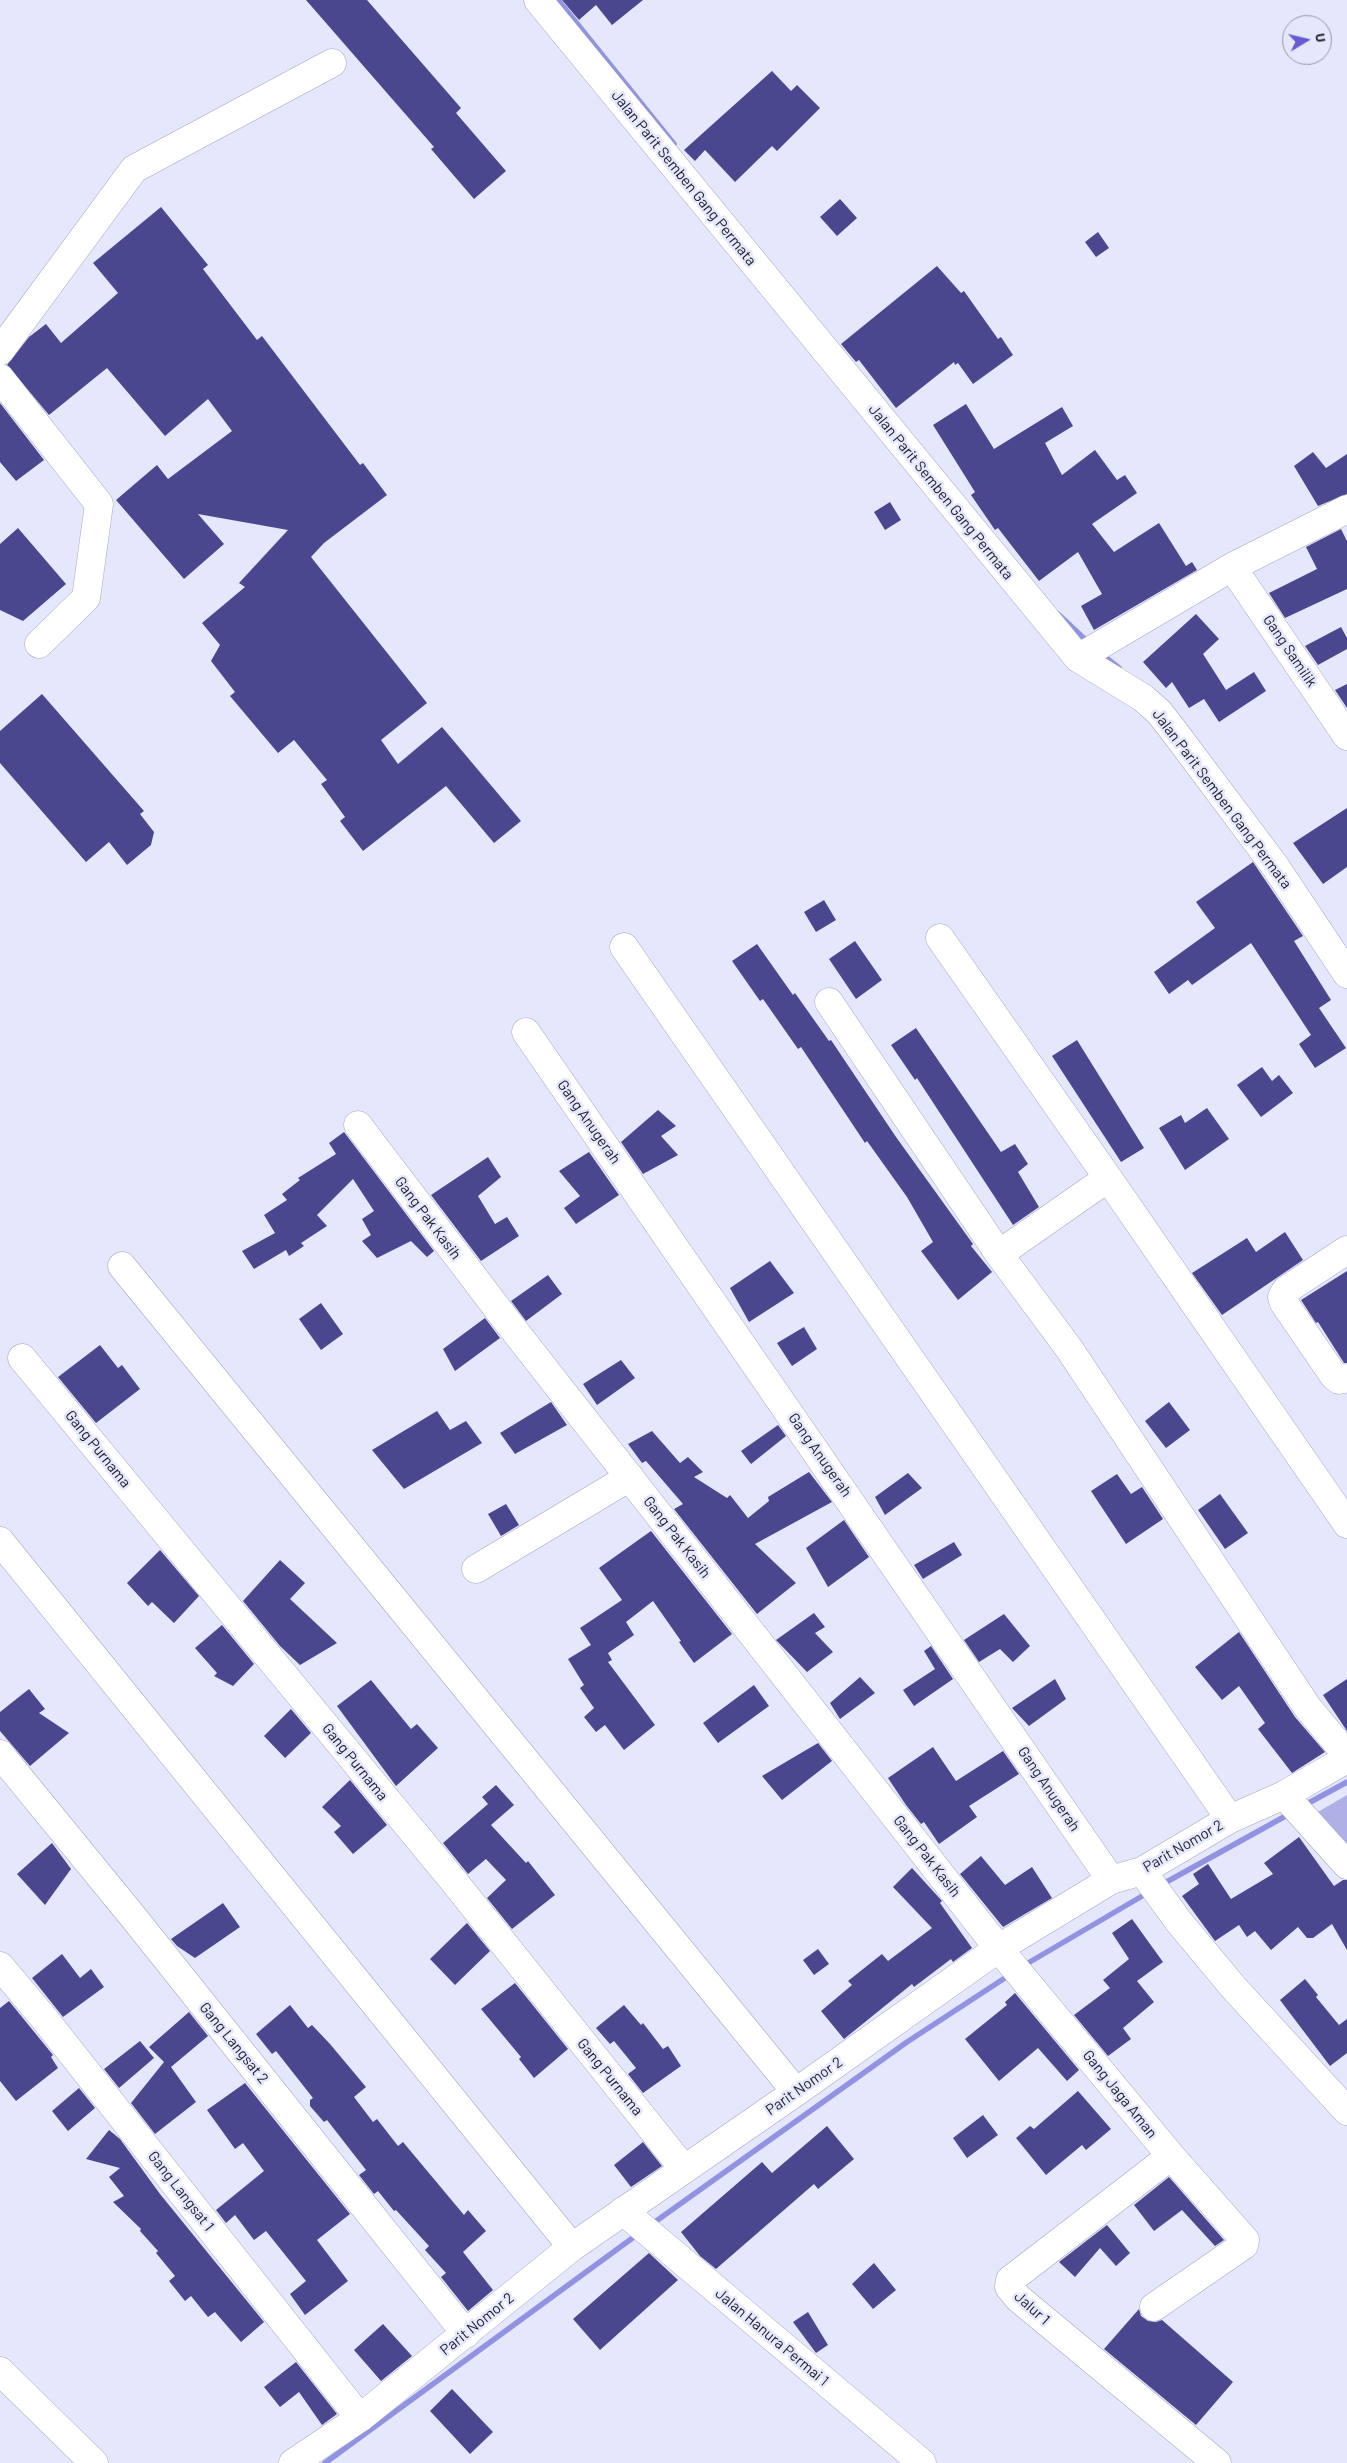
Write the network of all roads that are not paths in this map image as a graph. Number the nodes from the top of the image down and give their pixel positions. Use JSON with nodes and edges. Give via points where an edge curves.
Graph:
{"nodes":[{"id":1,"x":538,"y":0,"type":"edge"},
{"id":2,"x":332,"y":63,"type":"dead end"},
{"id":3,"x":0,"y":351,"type":"edge"},
{"id":4,"x":0,"y":378,"type":"edge"},
{"id":5,"x":1347,"y":509,"type":"edge"},
{"id":6,"x":1232,"y":567,"type":"junction"},
{"id":7,"x":40,"y":644,"type":"dead end"},
{"id":8,"x":1078,"y":658,"type":"junction"},
{"id":9,"x":1347,"y":736,"type":"edge"},
{"id":10,"x":940,"y":938,"type":"dead end"},
{"id":11,"x":624,"y":947,"type":"dead end"},
{"id":12,"x":1347,"y":974,"type":"edge"},
{"id":13,"x":829,"y":1002,"type":"dead end"},
{"id":14,"x":526,"y":1032,"type":"dead end"},
{"id":15,"x":358,"y":1125,"type":"dead end"},
{"id":16,"x":1108,"y":1178,"type":"junction"},
{"id":17,"x":1347,"y":1250,"type":"edge"},
{"id":18,"x":999,"y":1254,"type":"junction"},
{"id":19,"x":122,"y":1266,"type":"dead end"},
{"id":20,"x":22,"y":1358,"type":"dead end"},
{"id":21,"x":1347,"y":1378,"type":"edge"},
{"id":22,"x":630,"y":1477,"type":"junction"},
{"id":23,"x":1347,"y":1524,"type":"edge"},
{"id":24,"x":0,"y":1541,"type":"edge"},
{"id":25,"x":476,"y":1569,"type":"dead end"},
{"id":26,"x":0,"y":1754,"type":"edge"},
{"id":27,"x":1347,"y":1757,"type":"edge"},
{"id":28,"x":1284,"y":1795,"type":"junction"},
{"id":29,"x":1230,"y":1819,"type":"junction"},
{"id":30,"x":1347,"y":1865,"type":"edge"},
{"id":31,"x":1142,"y":1871,"type":"junction"},
{"id":32,"x":1111,"y":1880,"type":"junction"},
{"id":33,"x":999,"y":1948,"type":"junction"},
{"id":34,"x":0,"y":1966,"type":"edge"},
{"id":35,"x":796,"y":2092,"type":"junction"},
{"id":36,"x":1347,"y":2111,"type":"edge"},
{"id":37,"x":1171,"y":2156,"type":"junction"},
{"id":38,"x":684,"y":2169,"type":"junction"},
{"id":39,"x":636,"y":2223,"type":"junction"},
{"id":40,"x":572,"y":2247,"type":"junction"},
{"id":41,"x":1154,"y":2307,"type":"dead end"},
{"id":42,"x":466,"y":2334,"type":"junction"},
{"id":43,"x":0,"y":2371,"type":"edge"},
{"id":44,"x":360,"y":2418,"type":"junction"},
{"id":45,"x":94,"y":2463,"type":"edge"},
{"id":46,"x":293,"y":2463,"type":"edge"},
{"id":47,"x":922,"y":2463,"type":"edge"},
{"id":48,"x":1217,"y":2463,"type":"edge"}],
"edges":[{"from":1,"to":8,"type":"street","name":"Jalan Parit Semben Gang Permata"},
{"from":2,"to":3,"type":"street","via":[[134,169]]},
{"from":4,"to":7,"type":"street","via":[[99,504],[86,598]]},
{"from":5,"to":6,"type":"street"},
{"from":6,"to":8,"type":"street"},
{"from":6,"to":9,"type":"street","name":"Gang Samilik"},
{"from":8,"to":12,"type":"street","name":"Jalan Parit Semben Gang Permata","via":[[1143,698],[1159,712],[1275,866]]},
{"from":10,"to":16,"type":"street"},
{"from":11,"to":29,"type":"street"},
{"from":13,"to":18,"type":"street"},
{"from":14,"to":32,"type":"street","name":"Gang Anugerah"},
{"from":15,"to":22,"type":"street","name":"Gang Pak Kasih"},
{"from":16,"to":18,"type":"street"},
{"from":16,"to":23,"type":"street"},
{"from":17,"to":21,"type":"street","via":[[1286,1290],[1282,1297],[1334,1376],[1338,1380]]},
{"from":18,"to":27,"type":"street","via":[[1070,1350],[1308,1708]]},
{"from":19,"to":35,"type":"street"},
{"from":20,"to":38,"type":"street","name":"Gang Purnama","via":[[452,1879]]},
{"from":22,"to":25,"type":"street"},
{"from":22,"to":33,"type":"street","name":"Gang Pak Kasih"},
{"from":24,"to":40,"type":"street"},
{"from":26,"to":42,"type":"street","name":"Gang Langsat 2"},
{"from":27,"to":28,"type":"street","name":"Parit Nomor 2"},
{"from":28,"to":29,"type":"street","name":"Parit Nomor 2"},
{"from":28,"to":30,"type":"street"},
{"from":29,"to":31,"type":"street","name":"Parit Nomor 2"},
{"from":31,"to":32,"type":"street","name":"Parit Nomor 2"},
{"from":31,"to":36,"type":"street","via":[[1234,1988]]},
{"from":32,"to":33,"type":"street","name":"Parit Nomor 2"},
{"from":33,"to":35,"type":"street","name":"Parit Nomor 2"},
{"from":33,"to":37,"type":"street","name":"Gang Jaga Aman"},
{"from":34,"to":44,"type":"street","name":"Gang Langsat 1"},
{"from":35,"to":38,"type":"street","name":"Parit Nomor 2"},
{"from":37,"to":41,"type":"street","name":"Gang Jaga Aman","via":[[1244,2238],[1244,2245]]},
{"from":37,"to":48,"type":"street","name":"Jalur 1","via":[[1010,2280],[1009,2287],[1018,2298]]},
{"from":38,"to":39,"type":"street","name":"Parit Nomor 2"},
{"from":39,"to":40,"type":"street","name":"Parit Nomor 2"},
{"from":39,"to":47,"type":"street","name":"Jalan Hanura Permai 1"},
{"from":40,"to":42,"type":"street","name":"Parit Nomor 2"},
{"from":42,"to":44,"type":"street","name":"Parit Nomor 2"},
{"from":43,"to":45,"type":"street"},
{"from":44,"to":46,"type":"street","name":"Parit Nomor 2"}]}
